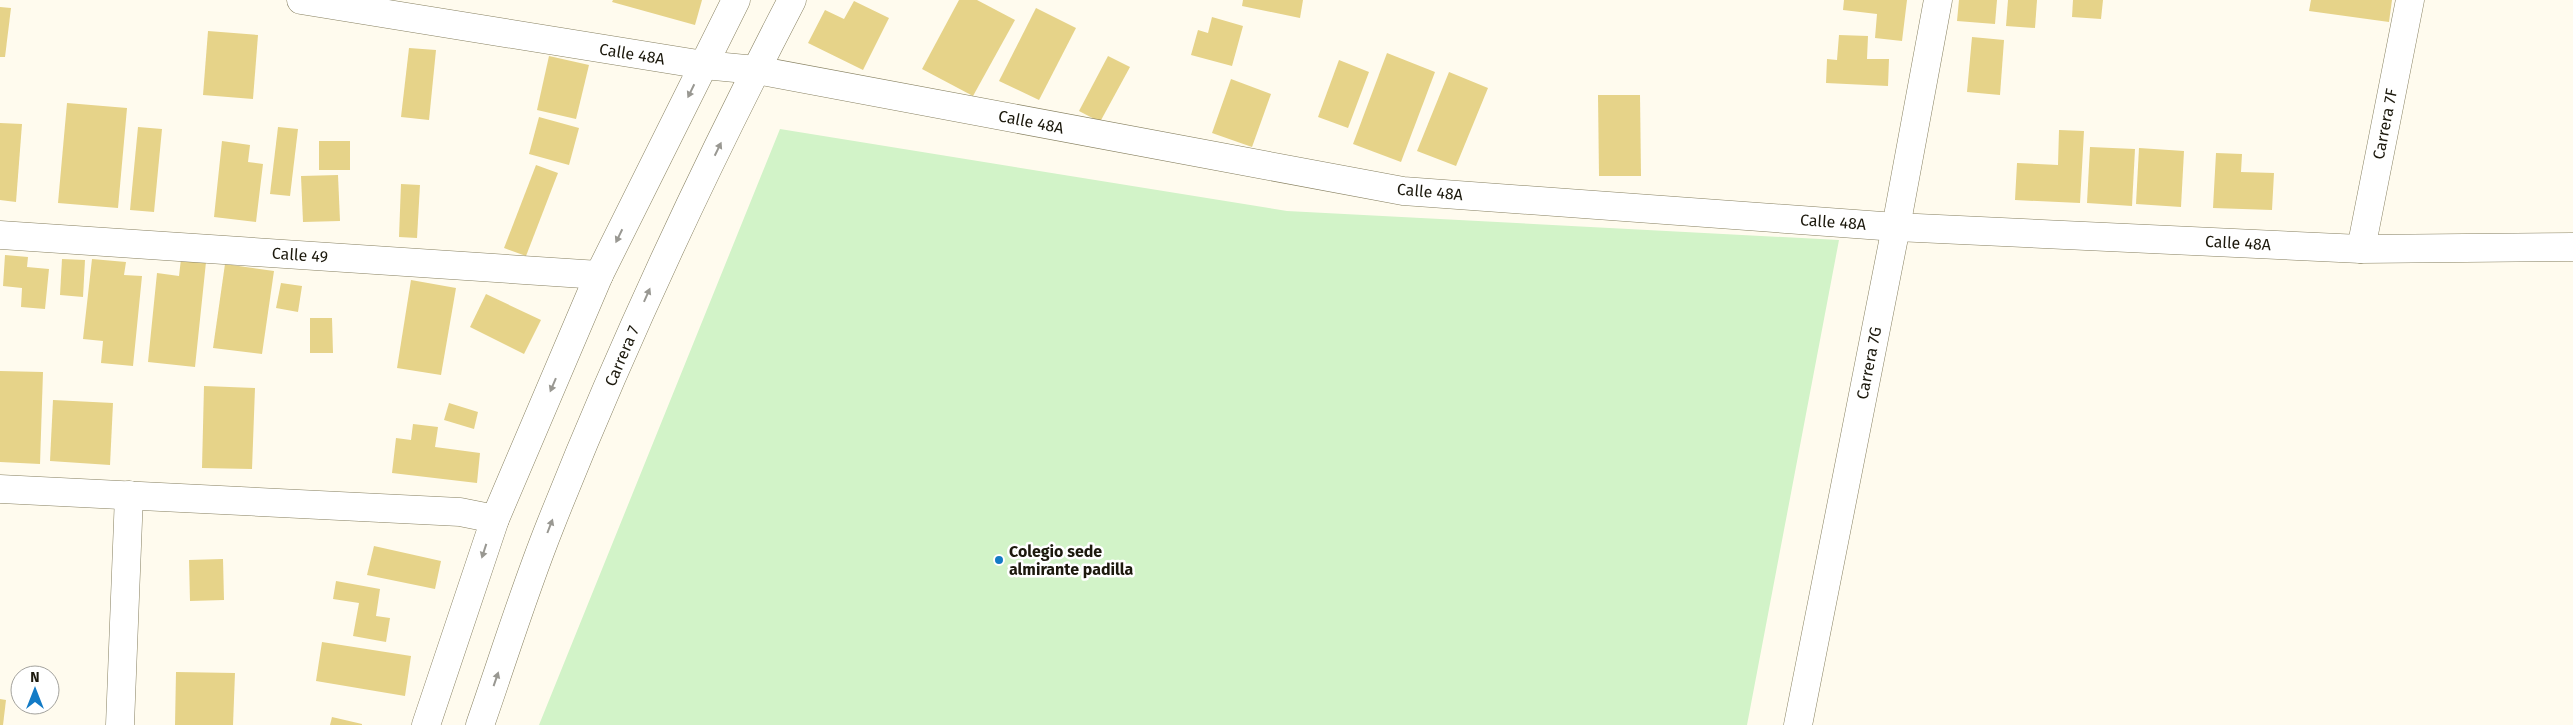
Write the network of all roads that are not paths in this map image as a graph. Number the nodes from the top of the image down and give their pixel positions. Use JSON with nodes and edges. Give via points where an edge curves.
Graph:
{"nodes":[{"id":1,"x":301,"y":0,"type":"edge"},
{"id":2,"x":736,"y":0,"type":"edge"},
{"id":3,"x":792,"y":0,"type":"edge"},
{"id":4,"x":1938,"y":0,"type":"edge"},
{"id":5,"x":2410,"y":0,"type":"edge"},
{"id":6,"x":704,"y":65,"type":"junction"},
{"id":7,"x":756,"y":70,"type":"junction"},
{"id":8,"x":1896,"y":227,"type":"junction"},
{"id":9,"x":0,"y":235,"type":"edge"},
{"id":10,"x":2573,"y":247,"type":"edge"},
{"id":11,"x":2361,"y":249,"type":"junction"},
{"id":12,"x":599,"y":275,"type":"junction"},
{"id":13,"x":0,"y":489,"type":"edge"},
{"id":14,"x":129,"y":495,"type":"junction"},
{"id":15,"x":495,"y":519,"type":"junction"},
{"id":16,"x":120,"y":725,"type":"edge"},
{"id":17,"x":426,"y":725,"type":"edge"},
{"id":18,"x":480,"y":725,"type":"edge"},
{"id":19,"x":1798,"y":725,"type":"edge"}],
"edges":[{"from":1,"to":6,"type":"street","name":"Calle 48A"},
{"from":2,"to":6,"type":"street"},
{"from":3,"to":7,"type":"street","name":"Carrera 7"},
{"from":4,"to":8,"type":"street","name":"Carrera 7G"},
{"from":5,"to":11,"type":"street","name":"Carrera 7F"},
{"from":6,"to":7,"type":"street","name":"Calle 48A"},
{"from":6,"to":12,"type":"street","one_way":true},
{"from":7,"to":8,"type":"street","name":"Calle 48A","via":[[1403,191]]},
{"from":18,"to":7,"type":"street","name":"Carrera 7","one_way":true,"via":[[553,518],[649,291]]},
{"from":8,"to":11,"type":"street","name":"Calle 48A"},
{"from":8,"to":19,"type":"street","name":"Carrera 7G"},
{"from":9,"to":12,"type":"street","name":"Calle 49"},
{"from":10,"to":11,"type":"street","name":"Calle 48A"},
{"from":12,"to":15,"type":"street","one_way":true},
{"from":13,"to":14,"type":"street"},
{"from":14,"to":15,"type":"street","via":[[460,512]]},
{"from":14,"to":16,"type":"street"},
{"from":15,"to":17,"type":"street","one_way":true}]}
